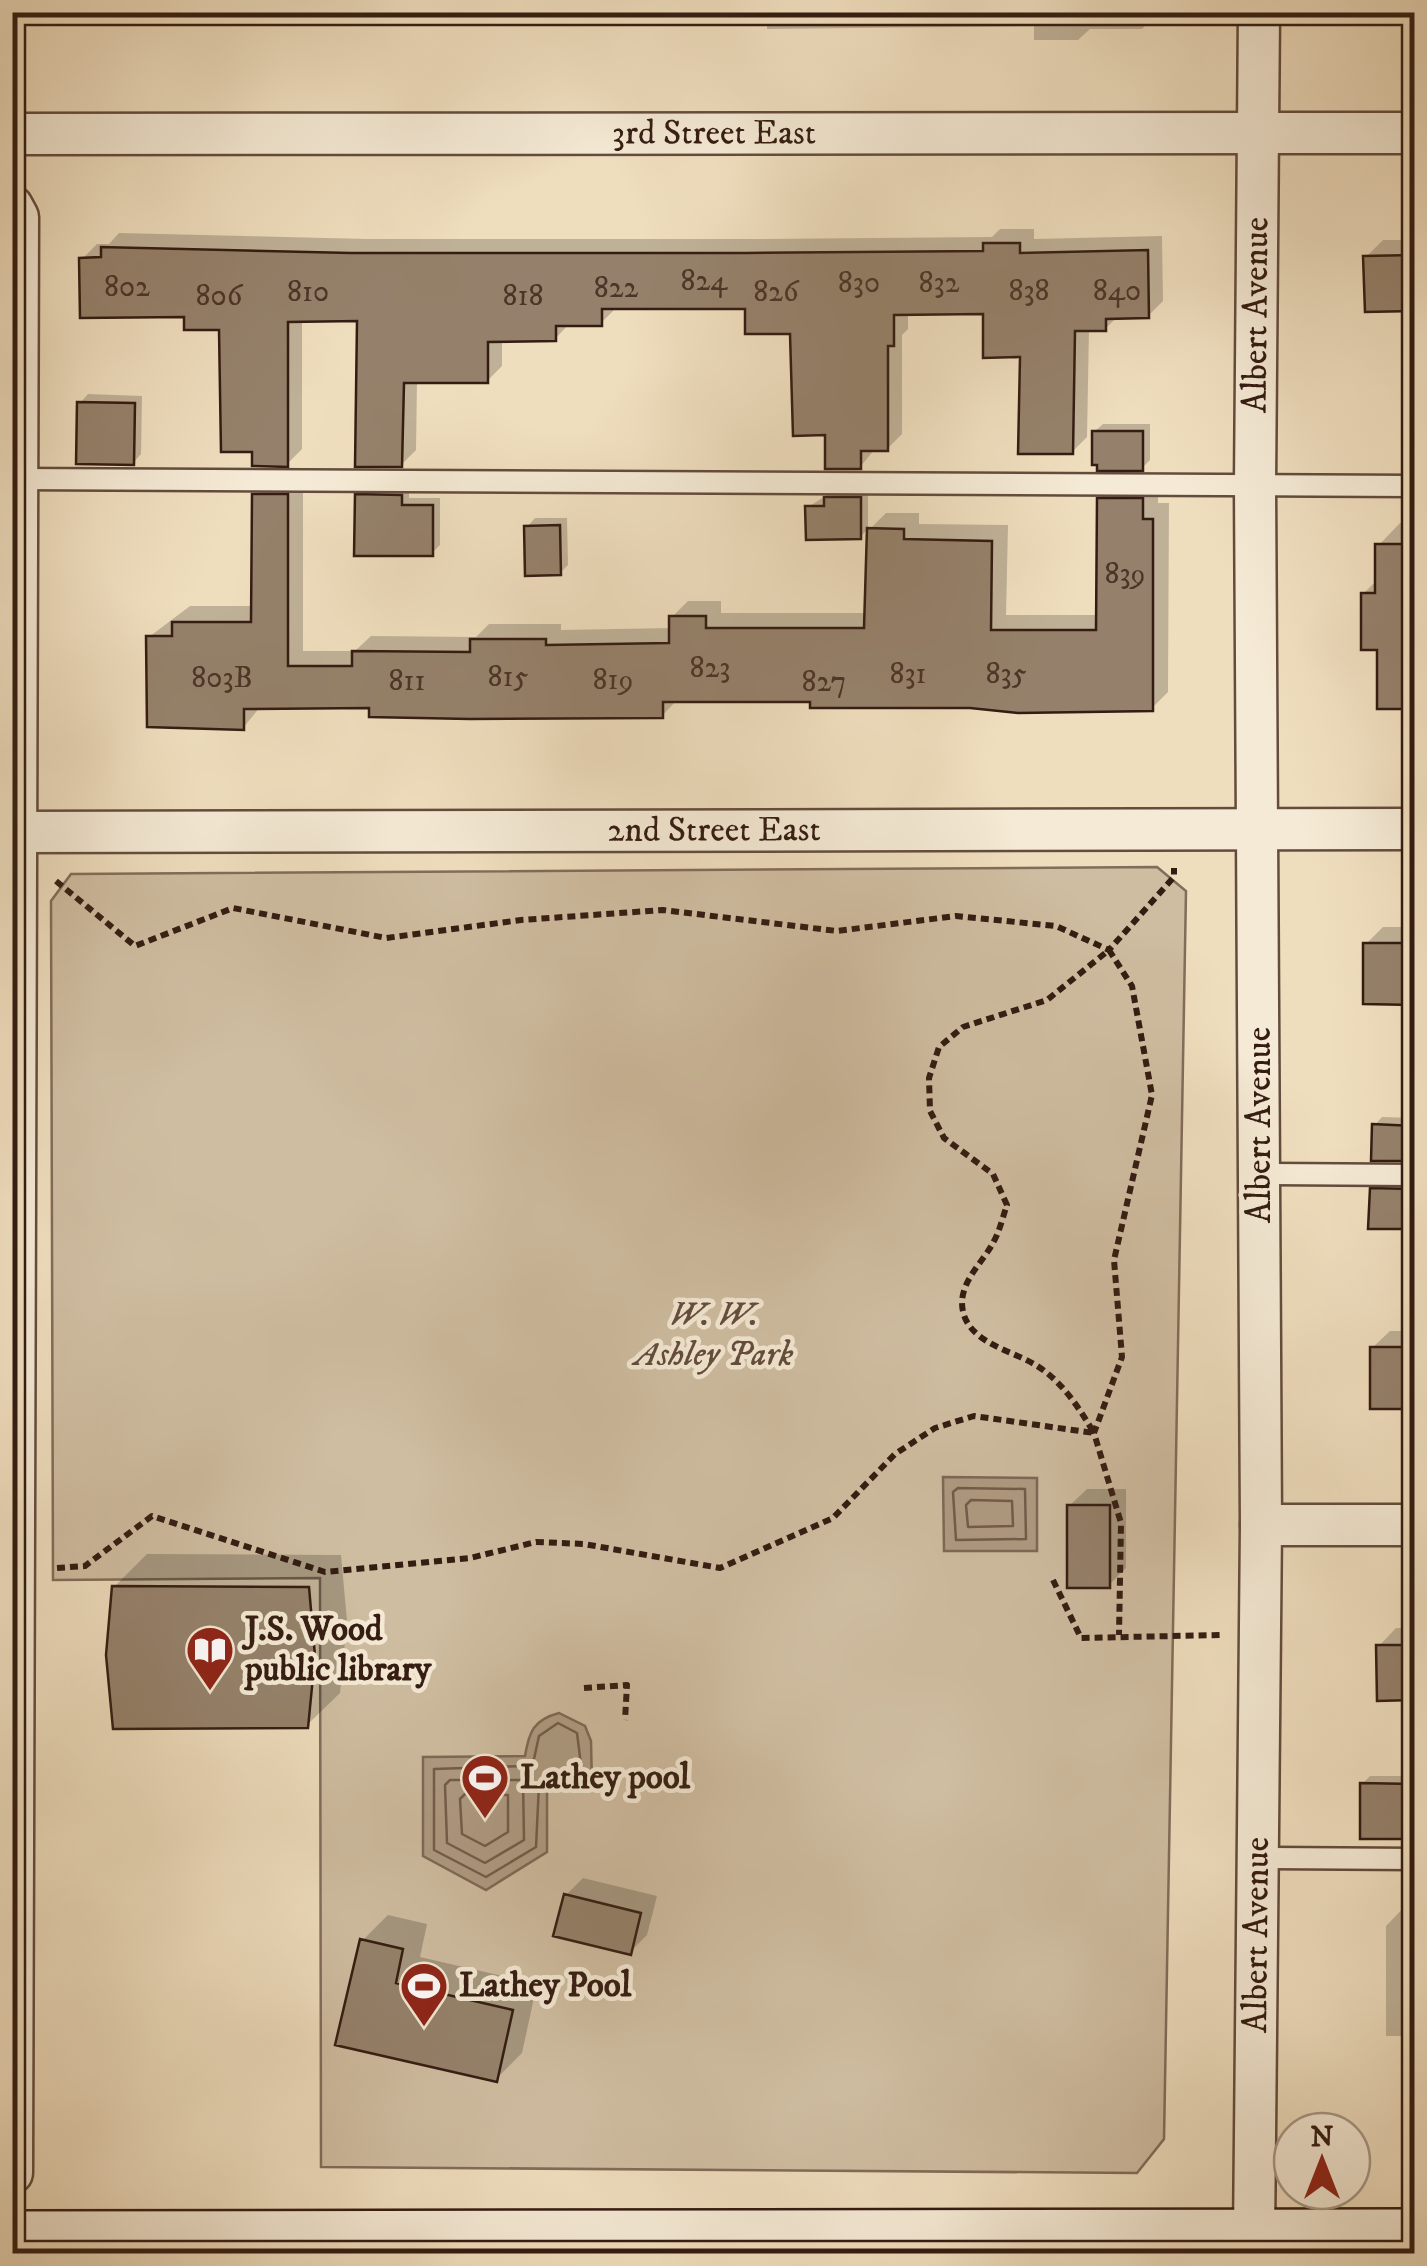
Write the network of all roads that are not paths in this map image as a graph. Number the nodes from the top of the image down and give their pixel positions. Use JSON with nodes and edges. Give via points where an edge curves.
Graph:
{"nodes":[{"id":1,"x":1259,"y":12,"type":"edge"},
{"id":2,"x":1258,"y":132,"type":"junction"},
{"id":3,"x":1414,"y":133,"type":"edge"},
{"id":4,"x":12,"y":134,"type":"edge"},
{"id":5,"x":12,"y":206,"type":"edge"},
{"id":6,"x":16,"y":479,"type":"junction"},
{"id":7,"x":1255,"y":486,"type":"junction"},
{"id":8,"x":1414,"y":486,"type":"edge"},
{"id":9,"x":1258,"y":827,"type":"junction"},
{"id":10,"x":1414,"y":829,"type":"edge"},
{"id":11,"x":27,"y":832,"type":"edge"},
{"id":12,"x":1261,"y":1174,"type":"junction"},
{"id":13,"x":1414,"y":1175,"type":"edge"},
{"id":14,"x":14,"y":1525,"type":"edge"},
{"id":15,"x":1262,"y":1525,"type":"junction"},
{"id":16,"x":1414,"y":1525,"type":"edge"},
{"id":17,"x":1256,"y":1858,"type":"junction"},
{"id":18,"x":1414,"y":1859,"type":"edge"},
{"id":19,"x":12,"y":2174,"type":"edge"},
{"id":20,"x":1254,"y":2237,"type":"junction"},
{"id":21,"x":1414,"y":2237,"type":"edge"},
{"id":22,"x":12,"y":2239,"type":"edge"},
{"id":23,"x":731,"y":2245,"type":"edge"},
{"id":24,"x":386,"y":2246,"type":"edge"}],
"edges":[{"from":1,"to":2,"type":"street","name":"Albert Avenue"},
{"from":2,"to":3,"type":"street","name":"3rd Street East"},
{"from":2,"to":4,"type":"street","name":"3rd Street East"},
{"from":2,"to":7,"type":"street","name":"Albert Avenue"},
{"from":5,"to":6,"type":"street","via":[[18,217]]},
{"from":6,"to":7,"type":"lane"},
{"from":6,"to":11,"type":"street"},
{"from":7,"to":8,"type":"lane"},
{"from":7,"to":9,"type":"street","name":"Albert Avenue"},
{"from":9,"to":10,"type":"street","name":"2nd Street East"},
{"from":9,"to":11,"type":"street","name":"2nd Street East"},
{"from":9,"to":12,"type":"street","name":"Albert Avenue"},
{"from":11,"to":14,"type":"street"},
{"from":12,"to":13,"type":"lane"},
{"from":12,"to":15,"type":"street","name":"Albert Avenue"},
{"from":14,"to":19,"type":"street"},
{"from":15,"to":16,"type":"street"},
{"from":15,"to":17,"type":"street","name":"Albert Avenue"},
{"from":17,"to":18,"type":"lane"},
{"from":17,"to":20,"type":"street","name":"Albert Avenue"},
{"from":20,"to":21,"type":"main road"},
{"from":20,"to":23,"type":"main road"},
{"from":22,"to":24,"type":"main road"},
{"from":23,"to":24,"type":"main road"}]}
